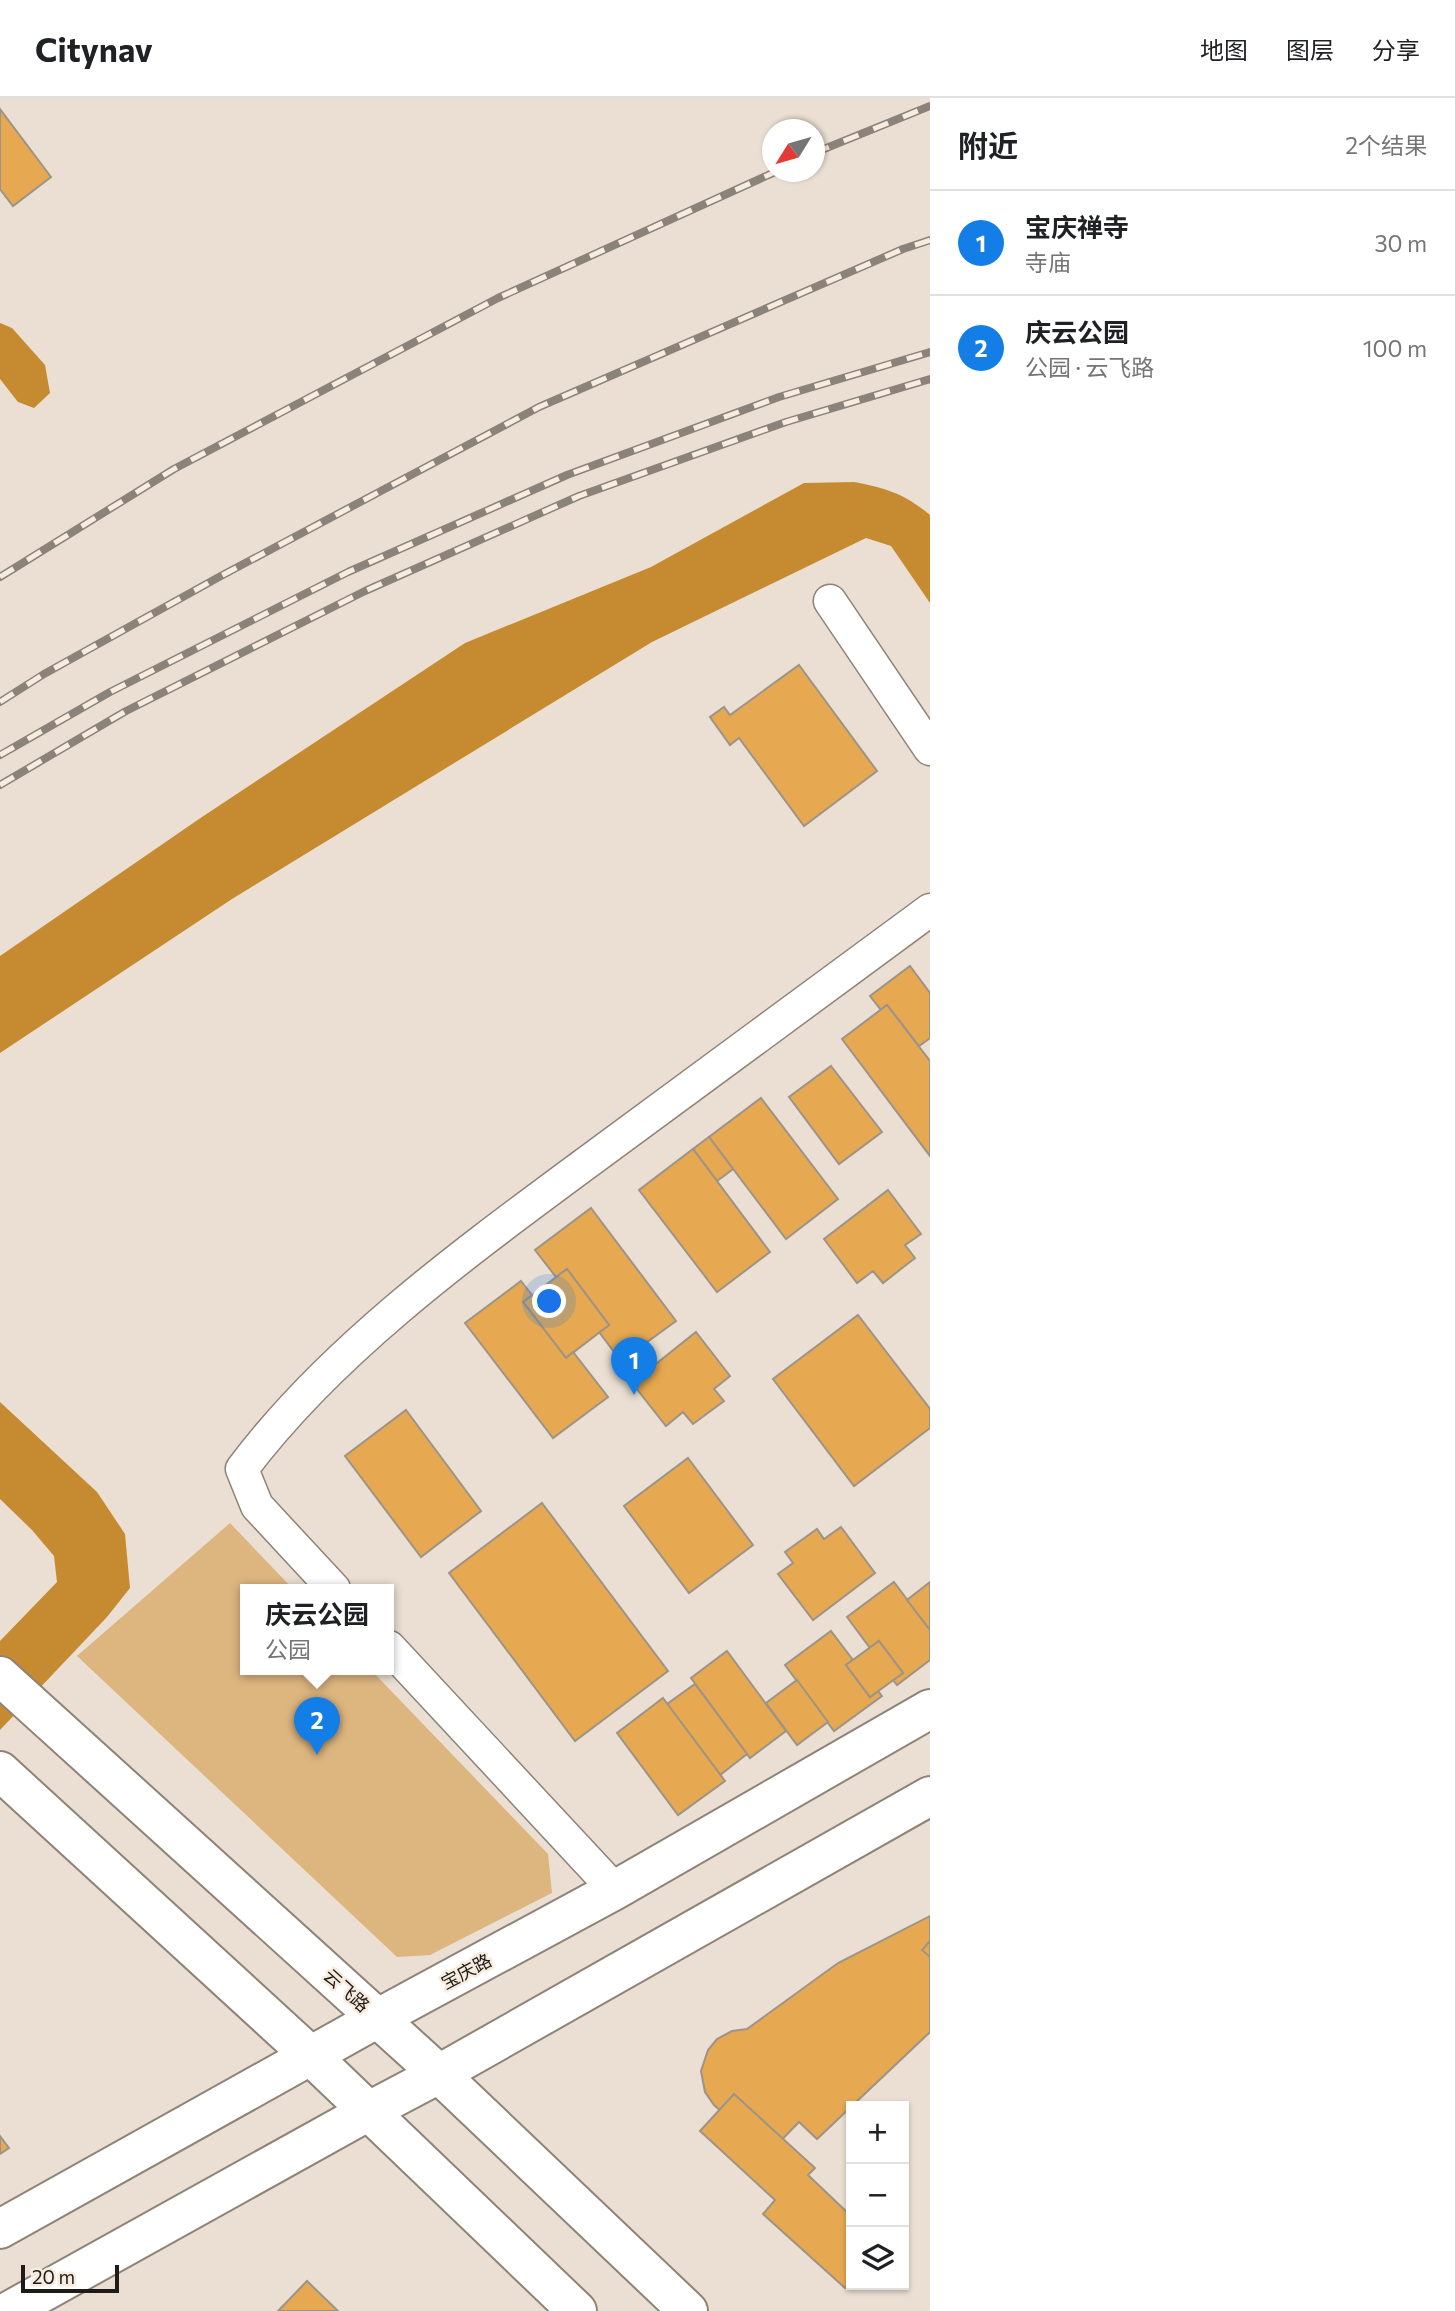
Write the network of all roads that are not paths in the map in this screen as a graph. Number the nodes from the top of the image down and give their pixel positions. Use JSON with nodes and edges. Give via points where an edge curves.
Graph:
{"nodes":[{"id":1,"x":830,"y":601,"type":"dead end"},
{"id":2,"x":930,"y":749,"type":"edge"},
{"id":3,"x":930,"y":910,"type":"edge"},
{"id":4,"x":329,"y":1584,"type":"edge"},
{"id":5,"x":394,"y":1652,"type":"edge"},
{"id":6,"x":0,"y":1676,"type":"edge"},
{"id":7,"x":930,"y":1709,"type":"edge"},
{"id":8,"x":9,"y":1779,"type":"edge"},
{"id":9,"x":930,"y":1796,"type":"edge"},
{"id":10,"x":615,"y":1890,"type":"junction"},
{"id":11,"x":378,"y":2018,"type":"junction"},
{"id":12,"x":311,"y":2056,"type":"junction"},
{"id":13,"x":439,"y":2074,"type":"junction"},
{"id":14,"x":369,"y":2111,"type":"junction"},
{"id":15,"x":0,"y":2229,"type":"edge"},
{"id":16,"x":9,"y":2311,"type":"edge"},
{"id":17,"x":577,"y":2311,"type":"edge"},
{"id":18,"x":688,"y":2311,"type":"edge"}],
"edges":[{"from":1,"to":2,"type":"street"},
{"from":3,"to":4,"type":"street","via":[[464,1254],[347,1354],[266,1436],[242,1469],[257,1506]]},
{"from":5,"to":10,"type":"street"},
{"from":6,"to":11,"type":"main road","name":"云飞路"},
{"from":7,"to":10,"type":"main road","name":"宝庆路"},
{"from":8,"to":12,"type":"main road"},
{"from":9,"to":13,"type":"main road"},
{"from":10,"to":11,"type":"main road","name":"宝庆路"},
{"from":11,"to":12,"type":"main road","name":"宝庆路"},
{"from":11,"to":13,"type":"main road","name":"云飞路"},
{"from":12,"to":14,"type":"main road"},
{"from":12,"to":15,"type":"main road","name":"宝庆路"},
{"from":13,"to":14,"type":"main road"},
{"from":13,"to":18,"type":"main road","name":"云飞路"},
{"from":14,"to":16,"type":"main road"},
{"from":14,"to":17,"type":"main road"}]}
